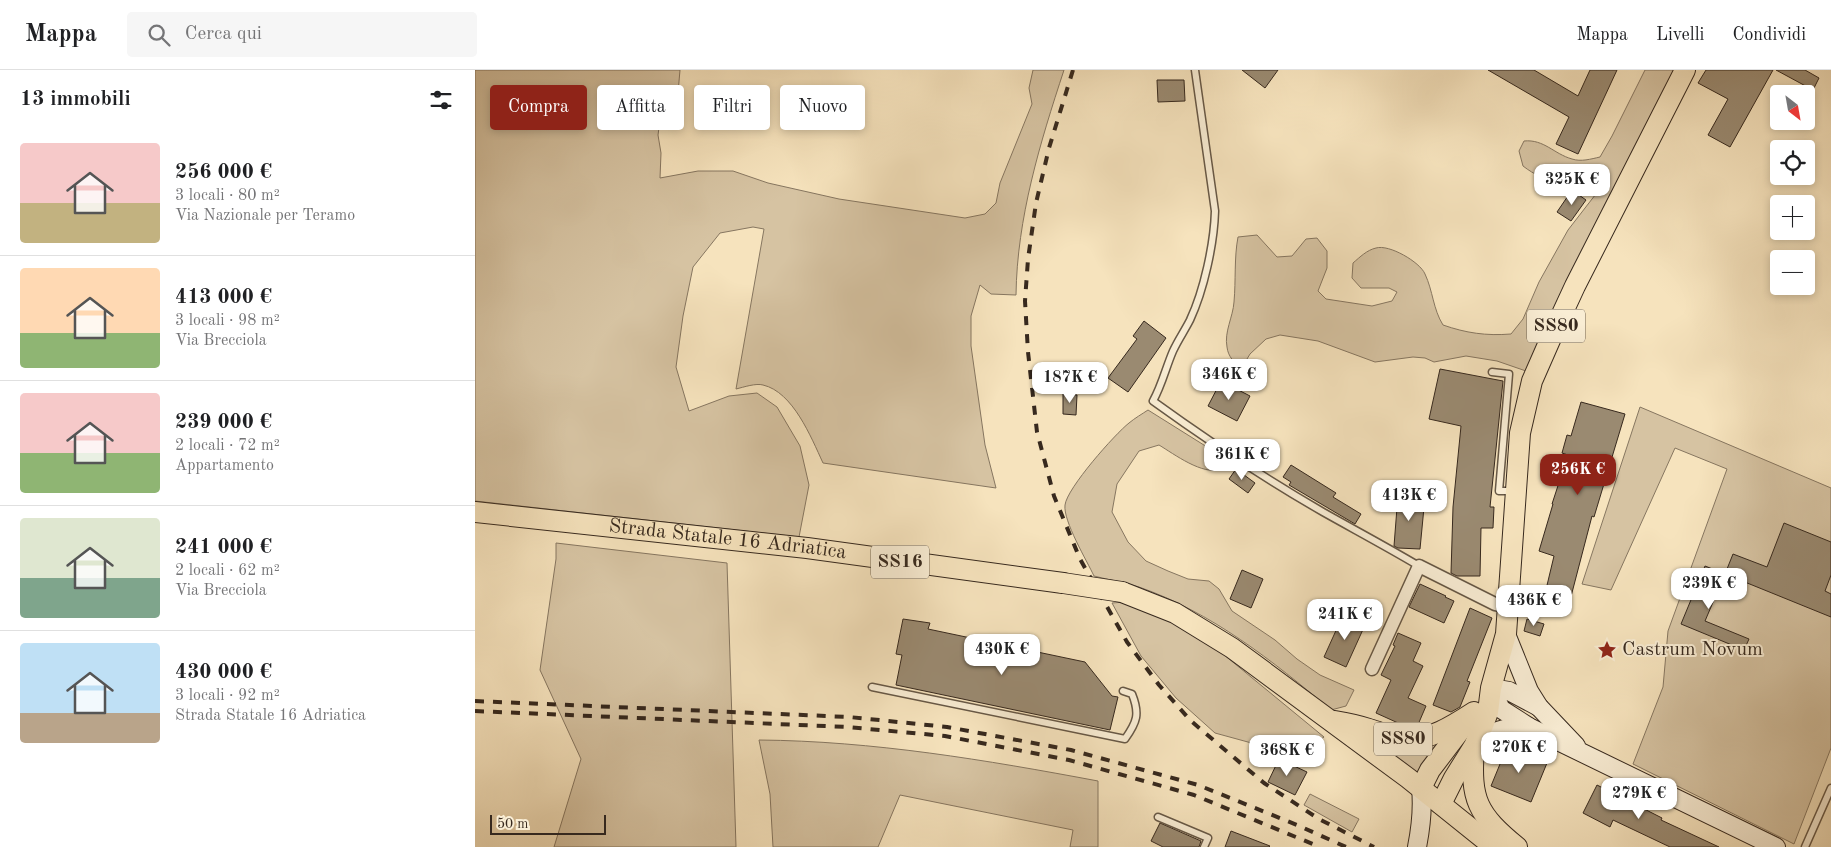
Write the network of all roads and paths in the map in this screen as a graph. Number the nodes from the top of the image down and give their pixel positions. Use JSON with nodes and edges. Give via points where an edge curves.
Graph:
{"nodes":[{"id":1,"x":1195,"y":70,"type":"edge"},
{"id":2,"x":1685,"y":70,"type":"edge"},
{"id":3,"x":1492,"y":372,"type":"dead end"},
{"id":4,"x":1516,"y":490,"type":"junction"},
{"id":5,"x":475,"y":512,"type":"edge"},
{"id":6,"x":1419,"y":566,"type":"junction"},
{"id":7,"x":1508,"y":606,"type":"junction"},
{"id":8,"x":1506,"y":634,"type":"junction"},
{"id":9,"x":1372,"y":670,"type":"dead end"},
{"id":10,"x":872,"y":687,"type":"dead end"},
{"id":11,"x":1491,"y":688,"type":"junction"},
{"id":12,"x":1123,"y":691,"type":"dead end"},
{"id":13,"x":1539,"y":707,"type":"junction"},
{"id":14,"x":1474,"y":712,"type":"junction"},
{"id":15,"x":1329,"y":720,"type":"junction"},
{"id":16,"x":1529,"y":727,"type":"junction"},
{"id":17,"x":1474,"y":746,"type":"junction"},
{"id":18,"x":1583,"y":753,"type":"junction"},
{"id":19,"x":1421,"y":788,"type":"junction"},
{"id":20,"x":1831,"y":788,"type":"edge"},
{"id":21,"x":1441,"y":804,"type":"junction"},
{"id":22,"x":1158,"y":817,"type":"dead end"},
{"id":23,"x":1203,"y":847,"type":"edge"},
{"id":24,"x":1418,"y":847,"type":"edge"},
{"id":25,"x":1494,"y":847,"type":"edge"},
{"id":26,"x":1517,"y":847,"type":"edge"},
{"id":27,"x":1776,"y":847,"type":"edge"},
{"id":28,"x":1805,"y":847,"type":"edge"}],
"edges":[{"from":1,"to":6,"type":"lane","via":[[1215,211],[1214,229],[1190,320],[1153,401],[1253,469]]},
{"from":2,"to":4,"type":"main road","number":"SS80","via":[[1575,286],[1533,381],[1520,433]]},
{"from":3,"to":4,"type":"lane","via":[[1509,374],[1499,491]]},
{"from":4,"to":7,"type":"main road","number":"SS80"},
{"from":5,"to":15,"type":"main road","name":"Strada Statale 16 Adriatica","number":"SS16","bridge":true,"via":[[738,541],[1122,592],[1175,613],[1232,648]]},
{"from":6,"to":7,"type":"street","via":[[1495,604]]},
{"from":6,"to":9,"type":"street"},
{"from":7,"to":8,"type":"main road","number":"SS80"},
{"from":8,"to":11,"type":"main road","number":"SS80"},
{"from":8,"to":13,"type":"street"},
{"from":10,"to":12,"type":"lane","via":[[1125,739],[1135,726],[1137,707],[1132,694]]},
{"from":11,"to":13,"type":"street","via":[[1509,691]]},
{"from":11,"to":14,"type":"main road","number":"SS80"},
{"from":11,"to":16,"type":"street","via":[[1501,709]]},
{"from":11,"to":17,"type":"main road","number":"SS80","via":[[1488,712]]},
{"from":13,"to":18,"type":"street"},
{"from":14,"to":15,"type":"main road","number":"SS80","via":[[1454,725],[1411,739]]},
{"from":14,"to":19,"type":"main road","number":"SS80","via":[[1430,770]]},
{"from":15,"to":19,"type":"main road","number":"SS16"},
{"from":16,"to":17,"type":"street","via":[[1512,726],[1496,731]]},
{"from":16,"to":18,"type":"street"},
{"from":17,"to":21,"type":"main road","number":"SS80"},
{"from":17,"to":26,"type":"main road","number":"SS80","via":[[1472,771],[1477,802],[1496,830]]},
{"from":18,"to":27,"type":"street"},
{"from":19,"to":21,"type":"main road","number":"SS16"},
{"from":19,"to":24,"type":"street"},
{"from":20,"to":28,"type":"lane"},
{"from":21,"to":24,"type":"street"},
{"from":21,"to":25,"type":"main road","number":"SS16"},
{"from":22,"to":23,"type":"lane","via":[[1209,838]]}]}
